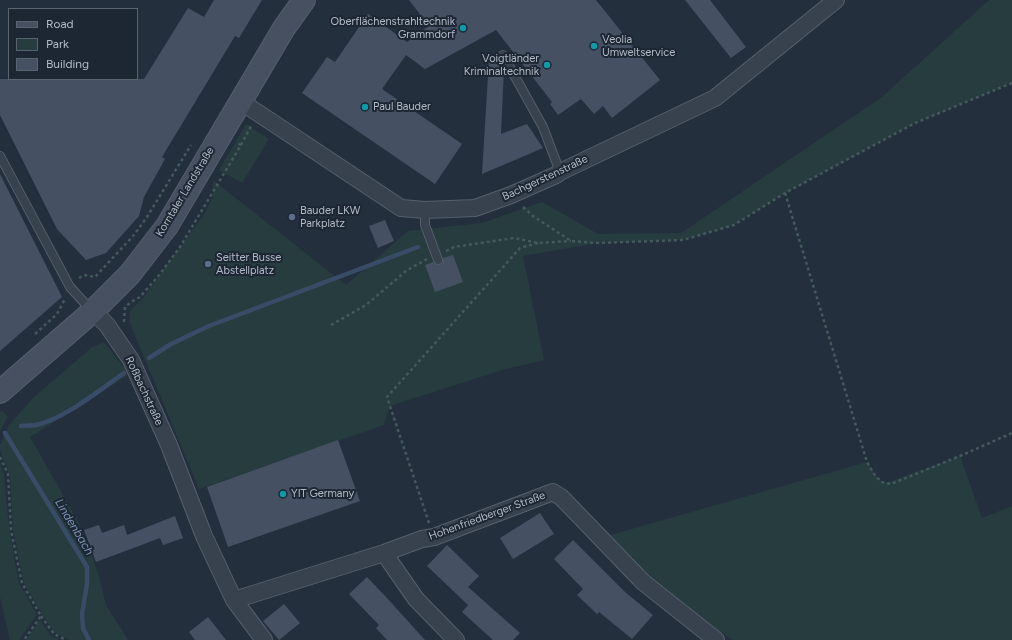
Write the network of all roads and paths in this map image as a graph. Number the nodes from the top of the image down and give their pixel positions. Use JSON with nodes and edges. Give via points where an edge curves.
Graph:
{"nodes":[{"id":1,"x":304,"y":0,"type":"edge"},
{"id":2,"x":836,"y":0,"type":"edge"},
{"id":3,"x":503,"y":55,"type":"dead end"},
{"id":4,"x":1012,"y":83,"type":"edge"},
{"id":5,"x":249,"y":106,"type":"junction"},
{"id":6,"x":241,"y":145,"type":"dead end"},
{"id":7,"x":0,"y":156,"type":"edge"},
{"id":8,"x":560,"y":172,"type":"junction"},
{"id":9,"x":785,"y":193,"type":"junction"},
{"id":10,"x":511,"y":195,"type":"junction"},
{"id":11,"x":426,"y":210,"type":"junction"},
{"id":12,"x":538,"y":243,"type":"dead end"},
{"id":13,"x":438,"y":260,"type":"dead end"},
{"id":14,"x":93,"y":311,"type":"junction"},
{"id":15,"x":0,"y":392,"type":"edge"},
{"id":16,"x":1012,"y":433,"type":"edge"},
{"id":17,"x":0,"y":457,"type":"edge"},
{"id":18,"x":434,"y":537,"type":"junction"},
{"id":19,"x":384,"y":553,"type":"junction"},
{"id":20,"x":234,"y":600,"type":"junction"},
{"id":21,"x":40,"y":616,"type":"junction"},
{"id":22,"x":24,"y":640,"type":"edge"},
{"id":23,"x":66,"y":640,"type":"edge"},
{"id":24,"x":264,"y":640,"type":"edge"},
{"id":25,"x":456,"y":640,"type":"edge"},
{"id":26,"x":716,"y":640,"type":"edge"}],
"edges":[{"from":1,"to":5,"type":"main road","name":"Korntaler Landstraße","via":[[284,28]]},
{"from":2,"to":8,"type":"street","name":"Bachgerstenstraße","via":[[715,98]]},
{"from":3,"to":8,"type":"lane","via":[[543,127]]},
{"from":4,"to":9,"type":"path","via":[[915,123]]},
{"from":5,"to":6,"type":"path"},
{"from":5,"to":11,"type":"street","name":"Bachgerstenstraße","via":[[401,208]]},
{"from":5,"to":14,"type":"main road","name":"Korntaler Landstraße","via":[[130,274]]},
{"from":7,"to":14,"type":"lane","name":"Roßbachstraße","via":[[70,287]]},
{"from":8,"to":10,"type":"street","name":"Bachgerstenstraße"},
{"from":9,"to":10,"type":"path","via":[[734,225],[683,240],[598,243],[572,241],[533,216]]},
{"from":9,"to":16,"type":"path","via":[[867,462],[881,482],[891,484]]},
{"from":10,"to":11,"type":"street","name":"Bachgerstenstraße","via":[[475,208]]},
{"from":11,"to":13,"type":"lane","via":[[425,225]]},
{"from":12,"to":18,"type":"path","via":[[520,248],[387,397]]},
{"from":14,"to":15,"type":"main road","name":"Korntaler Landstraße"},
{"from":14,"to":20,"type":"street","name":"Roßbachstraße","via":[[107,325],[131,360],[169,445],[204,536]]},
{"from":17,"to":21,"type":"path","via":[[8,474],[11,530],[22,584]]},
{"from":18,"to":19,"type":"street","name":"Hohenfriedberger Straße"},
{"from":18,"to":26,"type":"street","name":"Hohenfriedberger Straße","via":[[553,492],[562,498],[643,582]]},
{"from":19,"to":20,"type":"street","name":"Hohenfriedberger Straße"},
{"from":19,"to":25,"type":"street","via":[[416,598]]},
{"from":20,"to":24,"type":"street","name":"Roßbachstraße"},
{"from":21,"to":22,"type":"path"},
{"from":21,"to":23,"type":"path","via":[[54,634]]}]}
